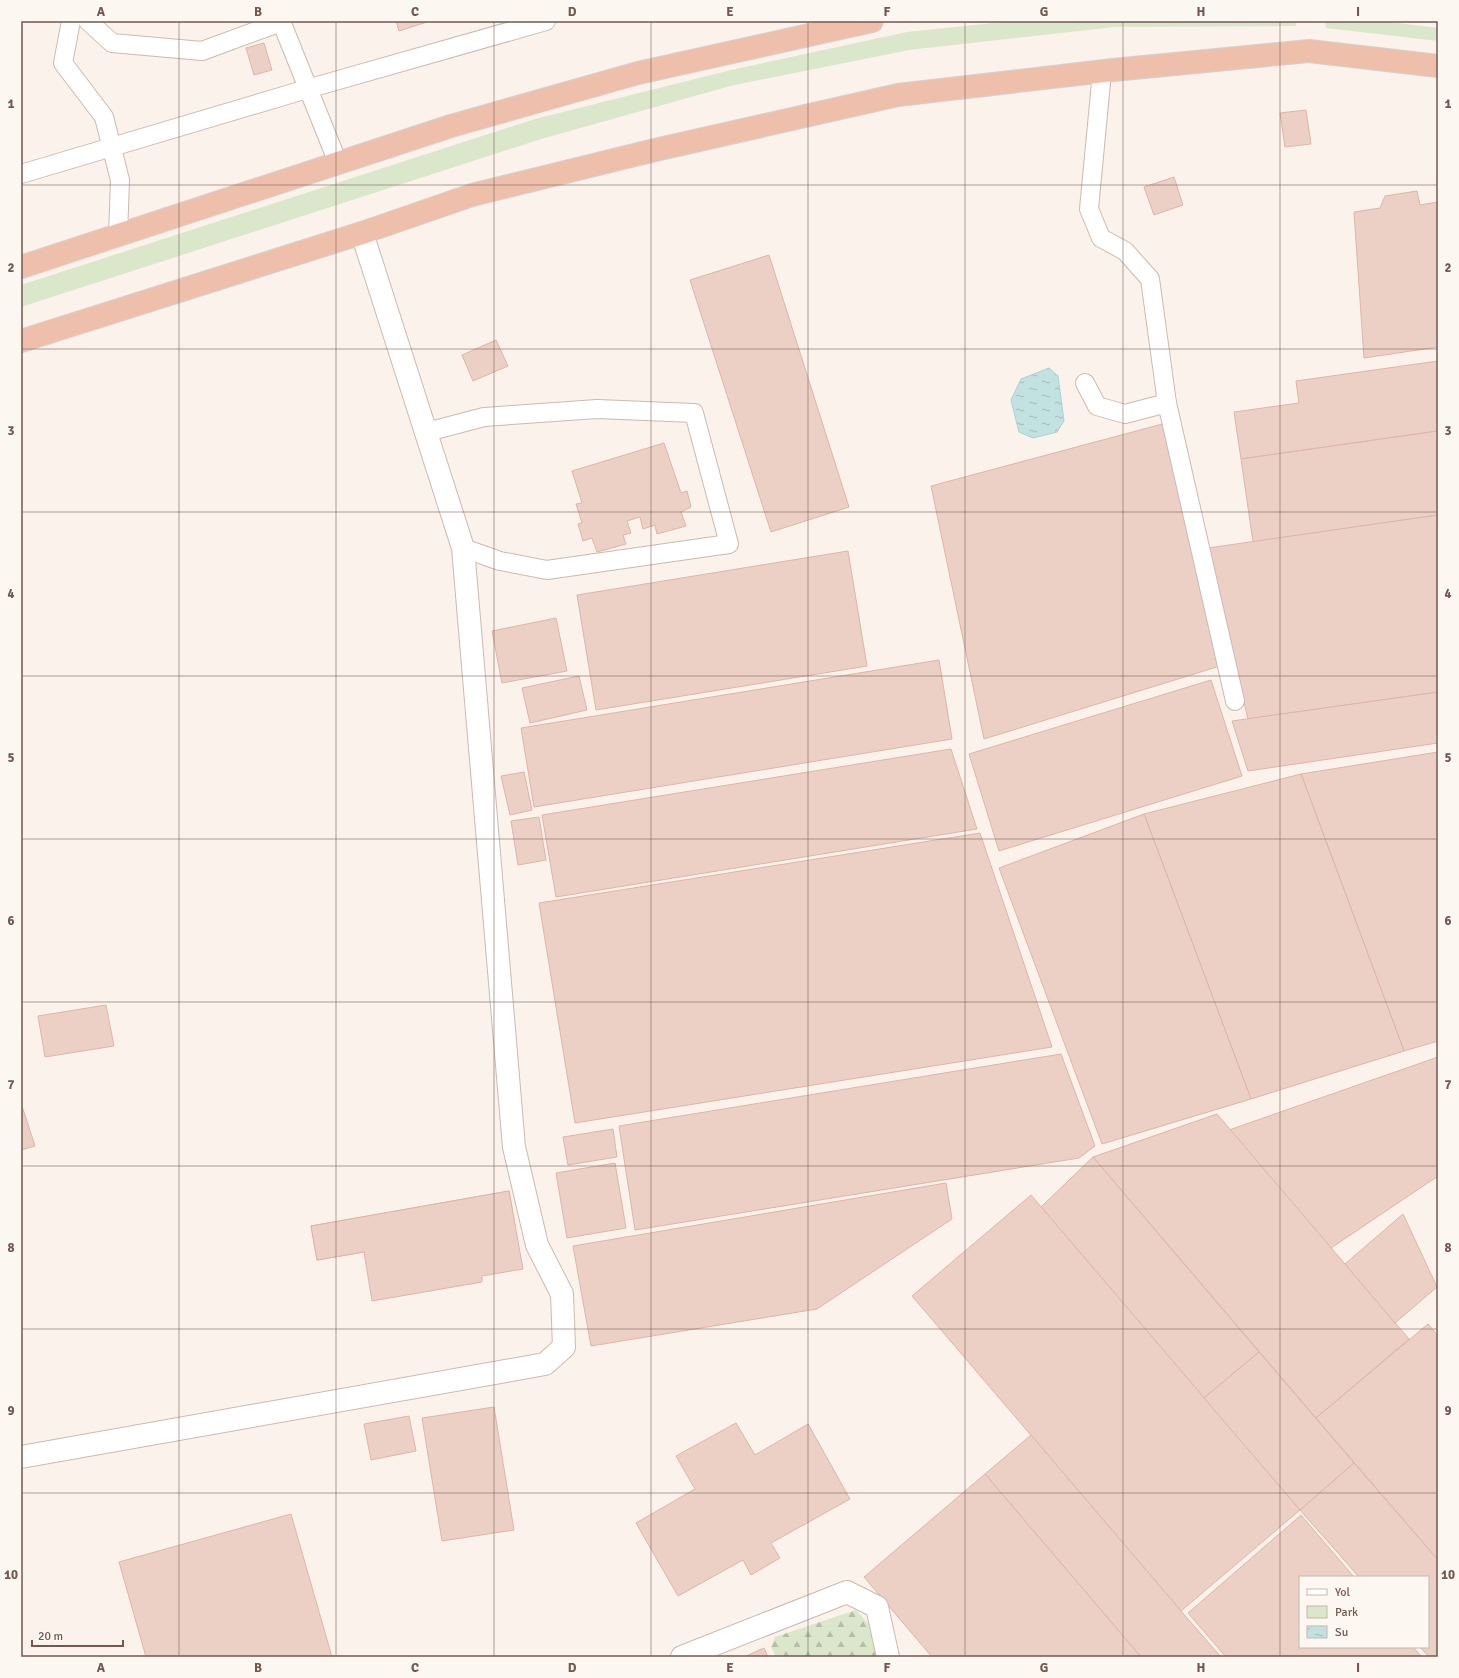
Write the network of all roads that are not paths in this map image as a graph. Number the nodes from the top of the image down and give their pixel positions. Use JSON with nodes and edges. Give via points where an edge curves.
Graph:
{"nodes":[{"id":1,"x":71,"y":21,"type":"edge"},
{"id":2,"x":88,"y":21,"type":"edge"},
{"id":3,"x":546,"y":21,"type":"edge"},
{"id":4,"x":872,"y":21,"type":"edge"},
{"id":5,"x":281,"y":22,"type":"edge"},
{"id":6,"x":1438,"y":66,"type":"edge"},
{"id":7,"x":1102,"y":72,"type":"junction"},
{"id":8,"x":307,"y":89,"type":"junction"},
{"id":9,"x":112,"y":147,"type":"junction"},
{"id":10,"x":338,"y":163,"type":"junction"},
{"id":11,"x":21,"y":174,"type":"edge"},
{"id":12,"x":362,"y":232,"type":"junction"},
{"id":13,"x":118,"y":235,"type":"junction"},
{"id":14,"x":21,"y":267,"type":"edge"},
{"id":15,"x":21,"y":342,"type":"edge"},
{"id":16,"x":1085,"y":382,"type":"dead end"},
{"id":17,"x":1167,"y":403,"type":"junction"},
{"id":18,"x":427,"y":432,"type":"junction"},
{"id":19,"x":463,"y":548,"type":"junction"},
{"id":20,"x":1234,"y":701,"type":"dead end"},
{"id":21,"x":21,"y":1457,"type":"edge"},
{"id":22,"x":682,"y":1657,"type":"edge"},
{"id":23,"x":888,"y":1657,"type":"edge"}],
"edges":[{"from":1,"to":9,"type":"lane","via":[[63,63],[104,117]]},
{"from":2,"to":5,"type":"lane","via":[[112,44],[202,51]]},
{"from":3,"to":8,"type":"lane"},
{"from":4,"to":10,"type":"highway","via":[[638,73],[451,126]]},
{"from":5,"to":8,"type":"lane"},
{"from":6,"to":7,"type":"highway","via":[[1309,51]]},
{"from":7,"to":12,"type":"highway","via":[[898,95],[472,195]]},
{"from":7,"to":17,"type":"lane","via":[[1089,209],[1101,238],[1125,251],[1150,279]]},
{"from":8,"to":9,"type":"lane"},
{"from":8,"to":10,"type":"lane"},
{"from":9,"to":11,"type":"lane"},
{"from":9,"to":13,"type":"lane","via":[[120,180]]},
{"from":10,"to":13,"type":"highway"},
{"from":12,"to":15,"type":"highway"},
{"from":12,"to":18,"type":"street"},
{"from":13,"to":14,"type":"highway"},
{"from":16,"to":17,"type":"lane","via":[[1097,406],[1125,414]]},
{"from":17,"to":20,"type":"lane"},
{"from":18,"to":19,"type":"street"},
{"from":18,"to":19,"type":"lane","via":[[484,417],[514,414],[597,409],[694,413],[729,544],[547,570],[500,561]]},
{"from":19,"to":21,"type":"street","via":[[514,1147],[537,1245],[562,1294],[564,1347],[545,1364]]},
{"from":22,"to":23,"type":"street","via":[[848,1592],[877,1607]]}]}
